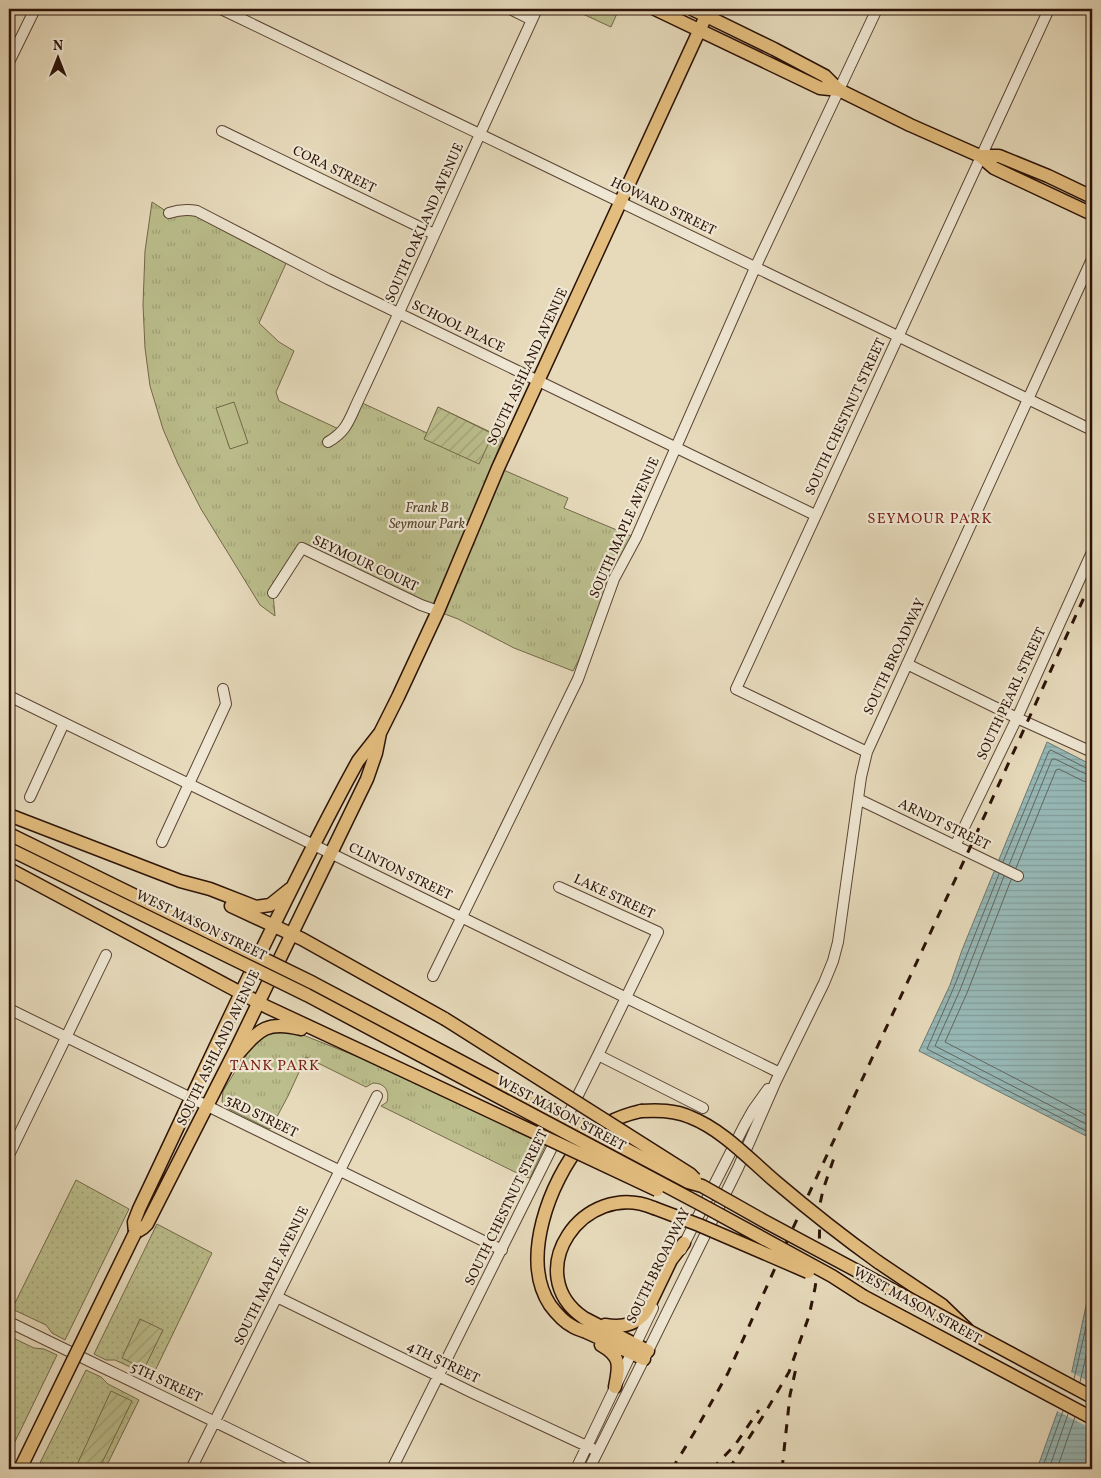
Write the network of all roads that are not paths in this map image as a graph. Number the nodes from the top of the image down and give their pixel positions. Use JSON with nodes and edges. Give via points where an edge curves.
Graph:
{"nodes":[{"id":1,"x":34,"y":9,"type":"edge"},
{"id":2,"x":221,"y":9,"type":"edge"},
{"id":3,"x":510,"y":9,"type":"edge"},
{"id":4,"x":537,"y":9,"type":"edge"},
{"id":5,"x":655,"y":9,"type":"edge"},
{"id":6,"x":692,"y":9,"type":"edge"},
{"id":7,"x":877,"y":9,"type":"edge"},
{"id":8,"x":1048,"y":9,"type":"edge"},
{"id":9,"x":708,"y":12,"type":"edge"},
{"id":10,"x":532,"y":20,"type":"junction"},
{"id":11,"x":699,"y":30,"type":"junction"},
{"id":12,"x":9,"y":62,"type":"edge"},
{"id":13,"x":839,"y":90,"type":"junction"},
{"id":14,"x":222,"y":131,"type":"dead end"},
{"id":15,"x":481,"y":134,"type":"junction"},
{"id":16,"x":980,"y":156,"type":"junction"},
{"id":17,"x":1092,"y":197,"type":"edge"},
{"id":18,"x":621,"y":202,"type":"junction"},
{"id":19,"x":169,"y":213,"type":"dead end"},
{"id":20,"x":1092,"y":214,"type":"edge"},
{"id":21,"x":434,"y":234,"type":"junction"},
{"id":22,"x":1092,"y":259,"type":"edge"},
{"id":23,"x":755,"y":268,"type":"junction"},
{"id":24,"x":400,"y":313,"type":"junction"},
{"id":25,"x":898,"y":336,"type":"junction"},
{"id":26,"x":538,"y":381,"type":"junction"},
{"id":27,"x":1029,"y":400,"type":"junction"},
{"id":28,"x":1092,"y":430,"type":"edge"},
{"id":29,"x":328,"y":442,"type":"dead end"},
{"id":30,"x":676,"y":448,"type":"junction"},
{"id":31,"x":815,"y":515,"type":"junction"},
{"id":32,"x":1092,"y":552,"type":"edge"},
{"id":33,"x":273,"y":593,"type":"dead end"},
{"id":34,"x":438,"y":611,"type":"junction"},
{"id":35,"x":907,"y":664,"type":"junction"},
{"id":36,"x":223,"y":689,"type":"dead end"},
{"id":37,"x":9,"y":696,"type":"edge"},
{"id":38,"x":1017,"y":718,"type":"junction"},
{"id":39,"x":64,"y":723,"type":"junction"},
{"id":40,"x":380,"y":733,"type":"junction"},
{"id":41,"x":866,"y":752,"type":"junction"},
{"id":42,"x":1092,"y":752,"type":"edge"},
{"id":43,"x":189,"y":784,"type":"junction"},
{"id":44,"x":30,"y":797,"type":"dead end"},
{"id":45,"x":858,"y":799,"type":"junction"},
{"id":46,"x":9,"y":815,"type":"edge"},
{"id":47,"x":9,"y":834,"type":"edge"},
{"id":48,"x":162,"y":842,"type":"dead end"},
{"id":49,"x":314,"y":845,"type":"junction"},
{"id":50,"x":956,"y":846,"type":"junction"},
{"id":51,"x":9,"y":849,"type":"edge"},
{"id":52,"x":331,"y":854,"type":"junction"},
{"id":53,"x":9,"y":869,"type":"edge"},
{"id":54,"x":1018,"y":876,"type":"dead end"},
{"id":55,"x":180,"y":881,"type":"junction"},
{"id":56,"x":294,"y":886,"type":"junction"},
{"id":57,"x":559,"y":887,"type":"dead end"},
{"id":58,"x":462,"y":918,"type":"junction"},
{"id":59,"x":275,"y":925,"type":"junction"},
{"id":60,"x":658,"y":932,"type":"joint"},
{"id":61,"x":292,"y":934,"type":"junction"},
{"id":62,"x":106,"y":955,"type":"dead end"},
{"id":63,"x":433,"y":976,"type":"dead end"},
{"id":64,"x":242,"y":994,"type":"junction"},
{"id":65,"x":626,"y":998,"type":"junction"},
{"id":66,"x":258,"y":1002,"type":"junction"},
{"id":67,"x":9,"y":1010,"type":"edge"},
{"id":68,"x":323,"y":1034,"type":"junction"},
{"id":69,"x":66,"y":1037,"type":"junction"},
{"id":70,"x":598,"y":1055,"type":"junction"},
{"id":71,"x":228,"y":1066,"type":"junction"},
{"id":72,"x":778,"y":1077,"type":"junction"},
{"id":73,"x":377,"y":1096,"type":"dead end"},
{"id":74,"x":192,"y":1098,"type":"junction"},
{"id":75,"x":207,"y":1106,"type":"junction"},
{"id":76,"x":703,"y":1108,"type":"dead end"},
{"id":77,"x":9,"y":1155,"type":"edge"},
{"id":78,"x":340,"y":1170,"type":"junction"},
{"id":79,"x":702,"y":1186,"type":"junction"},
{"id":80,"x":702,"y":1205,"type":"junction"},
{"id":81,"x":135,"y":1233,"type":"junction"},
{"id":82,"x":684,"y":1242,"type":"junction"},
{"id":83,"x":502,"y":1250,"type":"junction"},
{"id":84,"x":863,"y":1296,"type":"junction"},
{"id":85,"x":277,"y":1297,"type":"junction"},
{"id":86,"x":584,"y":1318,"type":"junction"},
{"id":87,"x":9,"y":1322,"type":"edge"},
{"id":88,"x":572,"y":1326,"type":"junction"},
{"id":89,"x":969,"y":1331,"type":"junction"},
{"id":90,"x":634,"y":1349,"type":"junction"},
{"id":91,"x":646,"y":1355,"type":"junction"},
{"id":92,"x":438,"y":1376,"type":"junction"},
{"id":93,"x":615,"y":1388,"type":"junction"},
{"id":94,"x":1092,"y":1397,"type":"edge"},
{"id":95,"x":1092,"y":1418,"type":"edge"},
{"id":96,"x":215,"y":1421,"type":"junction"},
{"id":97,"x":587,"y":1446,"type":"junction"},
{"id":98,"x":598,"y":1452,"type":"junction"},
{"id":99,"x":20,"y":1469,"type":"edge"},
{"id":100,"x":191,"y":1469,"type":"edge"},
{"id":101,"x":310,"y":1469,"type":"edge"},
{"id":102,"x":392,"y":1469,"type":"edge"},
{"id":103,"x":576,"y":1469,"type":"edge"},
{"id":104,"x":589,"y":1469,"type":"edge"}],
"edges":[{"from":1,"to":12,"type":"street"},
{"from":2,"to":15,"type":"street","name":"HOWARD STREET"},
{"from":3,"to":10,"type":"street"},
{"from":4,"to":10,"type":"street","name":"SOUTH OAKLAND AVENUE"},
{"from":5,"to":11,"type":"main road"},
{"from":6,"to":9,"type":"main road"},
{"from":7,"to":13,"type":"street","name":"SOUTH MAPLE AVENUE"},
{"from":8,"to":16,"type":"street","name":"SOUTH CHESTNUT STREET"},
{"from":9,"to":11,"type":"main road","name":"SOUTH ASHLAND AVENUE"},
{"from":9,"to":13,"type":"main road","via":[[825,76]]},
{"from":10,"to":15,"type":"street","name":"SOUTH OAKLAND AVENUE"},
{"from":11,"to":13,"type":"main road","via":[[820,88]]},
{"from":11,"to":18,"type":"main road","name":"SOUTH ASHLAND AVENUE"},
{"from":13,"to":16,"type":"main road"},
{"from":13,"to":23,"type":"street","name":"SOUTH MAPLE AVENUE"},
{"from":14,"to":21,"type":"street","name":"CORA STREET"},
{"from":15,"to":18,"type":"street","name":"HOWARD STREET"},
{"from":15,"to":21,"type":"street","name":"SOUTH OAKLAND AVENUE"},
{"from":16,"to":17,"type":"main road","via":[[999,156]]},
{"from":16,"to":20,"type":"main road","via":[[994,168]]},
{"from":16,"to":25,"type":"street","name":"SOUTH CHESTNUT STREET"},
{"from":18,"to":23,"type":"street","name":"HOWARD STREET"},
{"from":18,"to":26,"type":"main road","name":"SOUTH ASHLAND AVENUE"},
{"from":19,"to":24,"type":"street","name":"SCHOOL PLACE","via":[[189,209],[197,211]]},
{"from":21,"to":24,"type":"street","name":"SOUTH OAKLAND AVENUE"},
{"from":22,"to":27,"type":"street","name":"SOUTH BROADWAY"},
{"from":23,"to":25,"type":"street","name":"HOWARD STREET"},
{"from":23,"to":30,"type":"street","name":"SOUTH MAPLE AVENUE"},
{"from":24,"to":26,"type":"street","name":"SCHOOL PLACE"},
{"from":24,"to":29,"type":"street","name":"SOUTH OAKLAND AVENUE","via":[[345,428]]},
{"from":25,"to":27,"type":"street","name":"HOWARD STREET"},
{"from":25,"to":31,"type":"street","name":"SOUTH CHESTNUT STREET"},
{"from":26,"to":30,"type":"street","name":"SCHOOL PLACE"},
{"from":26,"to":34,"type":"main road","name":"SOUTH ASHLAND AVENUE"},
{"from":27,"to":28,"type":"street","name":"HOWARD STREET"},
{"from":27,"to":35,"type":"street","name":"SOUTH BROADWAY"},
{"from":30,"to":31,"type":"street","name":"SCHOOL PLACE"},
{"from":30,"to":58,"type":"street","name":"SOUTH MAPLE AVENUE","via":[[614,579],[578,679]]},
{"from":31,"to":41,"type":"street","name":"SOUTH CHESTNUT STREET","via":[[736,688]]},
{"from":32,"to":38,"type":"street","name":"SOUTH PEARL STREET"},
{"from":33,"to":34,"type":"street","name":"SEYMOUR COURT","via":[[302,548]]},
{"from":34,"to":40,"type":"main road","name":"SOUTH ASHLAND AVENUE"},
{"from":35,"to":38,"type":"street"},
{"from":35,"to":41,"type":"street","name":"SOUTH BROADWAY"},
{"from":36,"to":43,"type":"street","via":[[226,704]]},
{"from":37,"to":39,"type":"street","name":"CLINTON STREET"},
{"from":38,"to":42,"type":"street"},
{"from":38,"to":50,"type":"street","name":"SOUTH PEARL STREET"},
{"from":39,"to":43,"type":"street","name":"CLINTON STREET"},
{"from":39,"to":44,"type":"street"},
{"from":40,"to":49,"type":"main road","name":"SOUTH ASHLAND AVENUE","via":[[354,768]]},
{"from":40,"to":52,"type":"main road","name":"SOUTH ASHLAND AVENUE","via":[[370,774]]},
{"from":41,"to":45,"type":"street","name":"SOUTH BROADWAY"},
{"from":43,"to":48,"type":"street"},
{"from":43,"to":49,"type":"street","name":"CLINTON STREET"},
{"from":45,"to":50,"type":"street","name":"ARNDT STREET"},
{"from":45,"to":72,"type":"street","name":"SOUTH BROADWAY","via":[[838,942],[824,982]]},
{"from":46,"to":55,"type":"main road"},
{"from":47,"to":79,"type":"main road","name":"WEST MASON STREET","bridge":true,"via":[[314,983],[688,1182]]},
{"from":49,"to":52,"type":"street","name":"CLINTON STREET"},
{"from":49,"to":56,"type":"main road","name":"SOUTH ASHLAND AVENUE"},
{"from":50,"to":54,"type":"street","name":"ARNDT STREET"},
{"from":51,"to":80,"type":"main road","name":"WEST MASON STREET","bridge":true,"via":[[308,995]]},
{"from":52,"to":58,"type":"street","name":"CLINTON STREET"},
{"from":52,"to":61,"type":"main road","name":"SOUTH ASHLAND AVENUE"},
{"from":53,"to":64,"type":"main road"},
{"from":55,"to":56,"type":"main road","via":[[256,907],[270,905]]},
{"from":55,"to":59,"type":"main road"},
{"from":56,"to":59,"type":"main road","name":"SOUTH ASHLAND AVENUE"},
{"from":57,"to":60,"type":"street","name":"LAKE STREET"},
{"from":58,"to":63,"type":"street","name":"SOUTH MAPLE AVENUE"},
{"from":58,"to":65,"type":"street","name":"CLINTON STREET"},
{"from":59,"to":61,"type":"main road"},
{"from":59,"to":64,"type":"main road","name":"SOUTH ASHLAND AVENUE"},
{"from":60,"to":65,"type":"street","name":"SOUTH CHESTNUT STREET"},
{"from":61,"to":66,"type":"main road","name":"SOUTH ASHLAND AVENUE"},
{"from":61,"to":79,"type":"main road","bridge":true,"via":[[446,1018],[690,1174]]},
{"from":62,"to":69,"type":"street"},
{"from":64,"to":66,"type":"main road"},
{"from":64,"to":74,"type":"main road","name":"SOUTH ASHLAND AVENUE"},
{"from":65,"to":70,"type":"street","name":"SOUTH CHESTNUT STREET"},
{"from":65,"to":72,"type":"street","name":"CLINTON STREET"},
{"from":66,"to":68,"type":"main road"},
{"from":66,"to":71,"type":"main road","name":"SOUTH ASHLAND AVENUE"},
{"from":67,"to":69,"type":"street","name":"3RD STREET"},
{"from":68,"to":71,"type":"main road","via":[[273,1026],[260,1031]]},
{"from":68,"to":80,"type":"main road","bridge":true,"via":[[660,1191]]},
{"from":69,"to":74,"type":"street","name":"3RD STREET"},
{"from":69,"to":77,"type":"street"},
{"from":70,"to":76,"type":"street"},
{"from":70,"to":83,"type":"street","name":"SOUTH CHESTNUT STREET"},
{"from":71,"to":75,"type":"main road","name":"SOUTH ASHLAND AVENUE"},
{"from":72,"to":82,"type":"street","name":"SOUTH BROADWAY","via":[[748,1118]]},
{"from":72,"to":91,"type":"street","name":"SOUTH BROADWAY","via":[[738,1168]]},
{"from":73,"to":78,"type":"street","name":"SOUTH MAPLE AVENUE"},
{"from":74,"to":75,"type":"street","name":"3RD STREET"},
{"from":74,"to":81,"type":"main road","name":"SOUTH ASHLAND AVENUE","via":[[136,1217]]},
{"from":75,"to":78,"type":"street","name":"3RD STREET"},
{"from":75,"to":81,"type":"main road","name":"SOUTH ASHLAND AVENUE","via":[[147,1224]]},
{"from":78,"to":83,"type":"street","name":"3RD STREET"},
{"from":78,"to":85,"type":"street","name":"SOUTH MAPLE AVENUE"},
{"from":79,"to":89,"type":"main road","name":"WEST MASON STREET","bridge":true},
{"from":80,"to":84,"type":"main road","name":"WEST MASON STREET","bridge":true},
{"from":81,"to":99,"type":"main road","name":"SOUTH ASHLAND AVENUE","bridge":true},
{"from":82,"to":86,"type":"main road","via":[[671,1260],[647,1310],[638,1320],[616,1327]]},
{"from":82,"to":90,"type":"street","name":"SOUTH BROADWAY"},
{"from":83,"to":92,"type":"street","name":"SOUTH CHESTNUT STREET"},
{"from":84,"to":86,"type":"main road","bridge":true,"via":[[700,1225],[630,1202],[605,1206],[585,1216],[565,1240],[559,1257],[558,1277],[565,1299]]},
{"from":84,"to":95,"type":"main road","name":"WEST MASON STREET"},
{"from":85,"to":92,"type":"street","name":"4TH STREET"},
{"from":85,"to":96,"type":"street","name":"SOUTH MAPLE AVENUE"},
{"from":86,"to":90,"type":"main road"},
{"from":87,"to":96,"type":"street","name":"5TH STREET"},
{"from":88,"to":89,"type":"main road","bridge":true,"via":[[551,1306],[538,1272],[540,1232],[560,1178],[582,1143],[596,1131],[613,1120],[641,1111],[661,1110],[692,1118],[733,1144],[816,1216],[942,1305]]},
{"from":88,"to":90,"type":"main road"},
{"from":88,"to":93,"type":"main road","via":[[615,1355],[618,1364]]},
{"from":89,"to":94,"type":"main road","name":"WEST MASON STREET"},
{"from":90,"to":91,"type":"main road"},
{"from":90,"to":93,"type":"street","name":"SOUTH BROADWAY"},
{"from":91,"to":98,"type":"street","name":"SOUTH BROADWAY"},
{"from":92,"to":97,"type":"street","name":"4TH STREET"},
{"from":92,"to":102,"type":"street","name":"SOUTH CHESTNUT STREET"},
{"from":93,"to":97,"type":"street","name":"SOUTH BROADWAY"},
{"from":96,"to":100,"type":"street","name":"SOUTH MAPLE AVENUE"},
{"from":96,"to":101,"type":"street","name":"5TH STREET"},
{"from":97,"to":98,"type":"street","name":"4TH STREET"},
{"from":97,"to":103,"type":"street","name":"SOUTH BROADWAY"},
{"from":98,"to":104,"type":"street","name":"SOUTH BROADWAY"}]}
